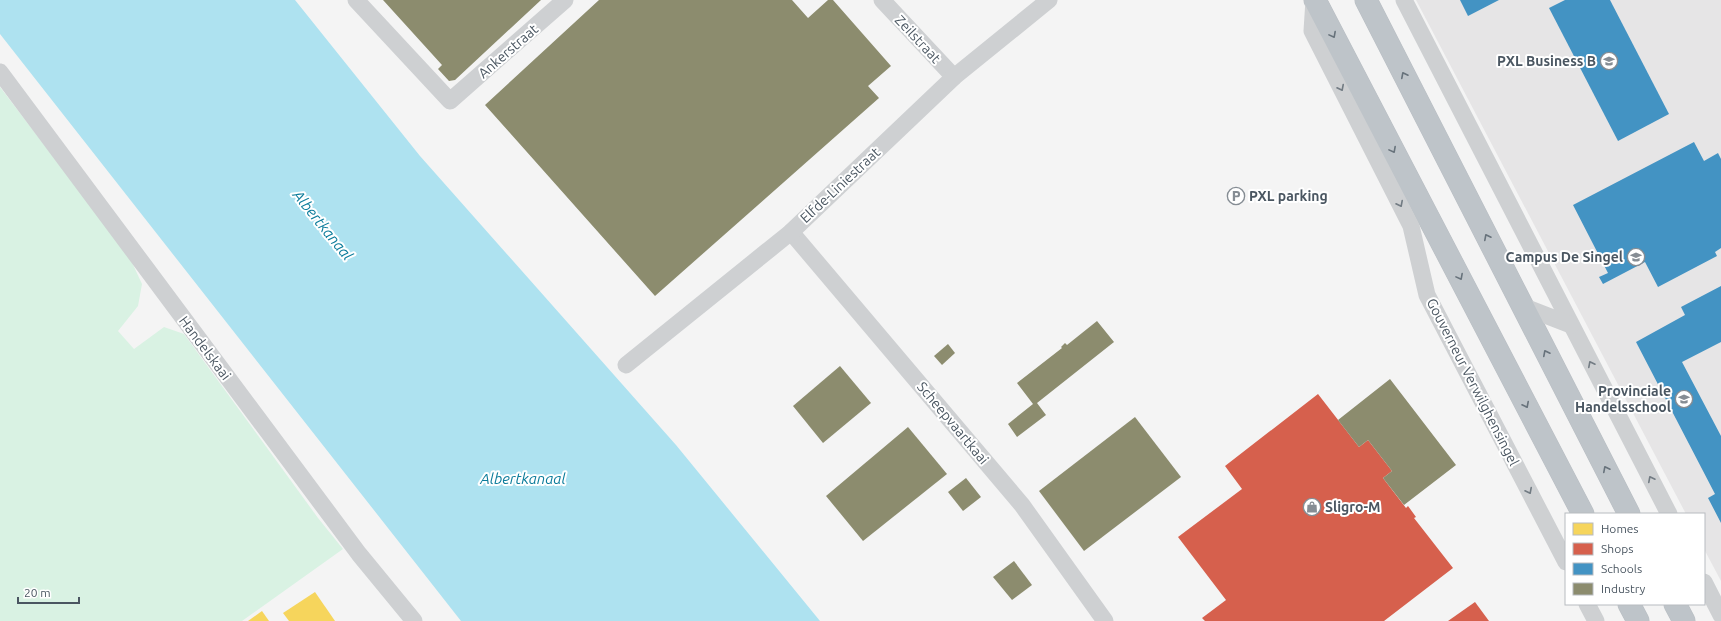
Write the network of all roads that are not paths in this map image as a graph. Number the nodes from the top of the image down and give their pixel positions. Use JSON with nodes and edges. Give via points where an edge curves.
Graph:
{"nodes":[{"id":1,"x":356,"y":0,"type":"edge"},
{"id":2,"x":565,"y":0,"type":"edge"},
{"id":3,"x":882,"y":0,"type":"edge"},
{"id":4,"x":1049,"y":0,"type":"edge"},
{"id":5,"x":1314,"y":0,"type":"edge"},
{"id":6,"x":1366,"y":0,"type":"edge"},
{"id":7,"x":1404,"y":0,"type":"edge"},
{"id":8,"x":0,"y":72,"type":"edge"},
{"id":9,"x":954,"y":77,"type":"junction"},
{"id":10,"x":791,"y":232,"type":"junction"},
{"id":11,"x":1522,"y":306,"type":"junction"},
{"id":12,"x":1571,"y":325,"type":"junction"},
{"id":13,"x":626,"y":365,"type":"dead end"},
{"id":14,"x":1582,"y":513,"type":"edge"},
{"id":15,"x":1628,"y":513,"type":"edge"},
{"id":16,"x":1668,"y":513,"type":"edge"},
{"id":17,"x":1565,"y":560,"type":"edge"},
{"id":18,"x":1705,"y":584,"type":"edge"},
{"id":19,"x":1588,"y":605,"type":"edge"},
{"id":20,"x":1630,"y":605,"type":"edge"},
{"id":21,"x":1676,"y":605,"type":"edge"},
{"id":22,"x":1721,"y":615,"type":"edge"},
{"id":23,"x":414,"y":621,"type":"edge"},
{"id":24,"x":1105,"y":621,"type":"edge"},
{"id":25,"x":1596,"y":621,"type":"edge"},
{"id":26,"x":1638,"y":621,"type":"edge"},
{"id":27,"x":1684,"y":621,"type":"edge"}],
"edges":[{"from":1,"to":2,"type":"street","name":"Ankerstraat","via":[[450,101]]},
{"from":3,"to":9,"type":"street","name":"Zeilstraat"},
{"from":4,"to":9,"type":"street","name":"Elfde-Liniestraat"},
{"from":5,"to":14,"type":"highway","name":"Gouverneur Verwilghensingel","one_way":true},
{"from":5,"to":17,"type":"street","name":"Gouverneur Verwilghensingel","one_way":true,"via":[[1312,31],[1411,226],[1427,295]]},
{"from":11,"to":6,"type":"highway","one_way":true},
{"from":7,"to":12,"type":"street"},
{"from":8,"to":23,"type":"street","name":"Handelskaai","via":[[359,554]]},
{"from":9,"to":10,"type":"street","name":"Elfde-Liniestraat"},
{"from":10,"to":13,"type":"street","name":"Elfde-Liniestraat"},
{"from":10,"to":24,"type":"street","name":"Scheepvaartkaai","via":[[1022,505]]},
{"from":11,"to":12,"type":"street"},
{"from":15,"to":11,"type":"highway","one_way":true},
{"from":16,"to":12,"type":"street","one_way":true},
{"from":18,"to":22,"type":"street"},
{"from":19,"to":25,"type":"street"},
{"from":20,"to":26,"type":"highway"},
{"from":21,"to":27,"type":"highway"}]}
